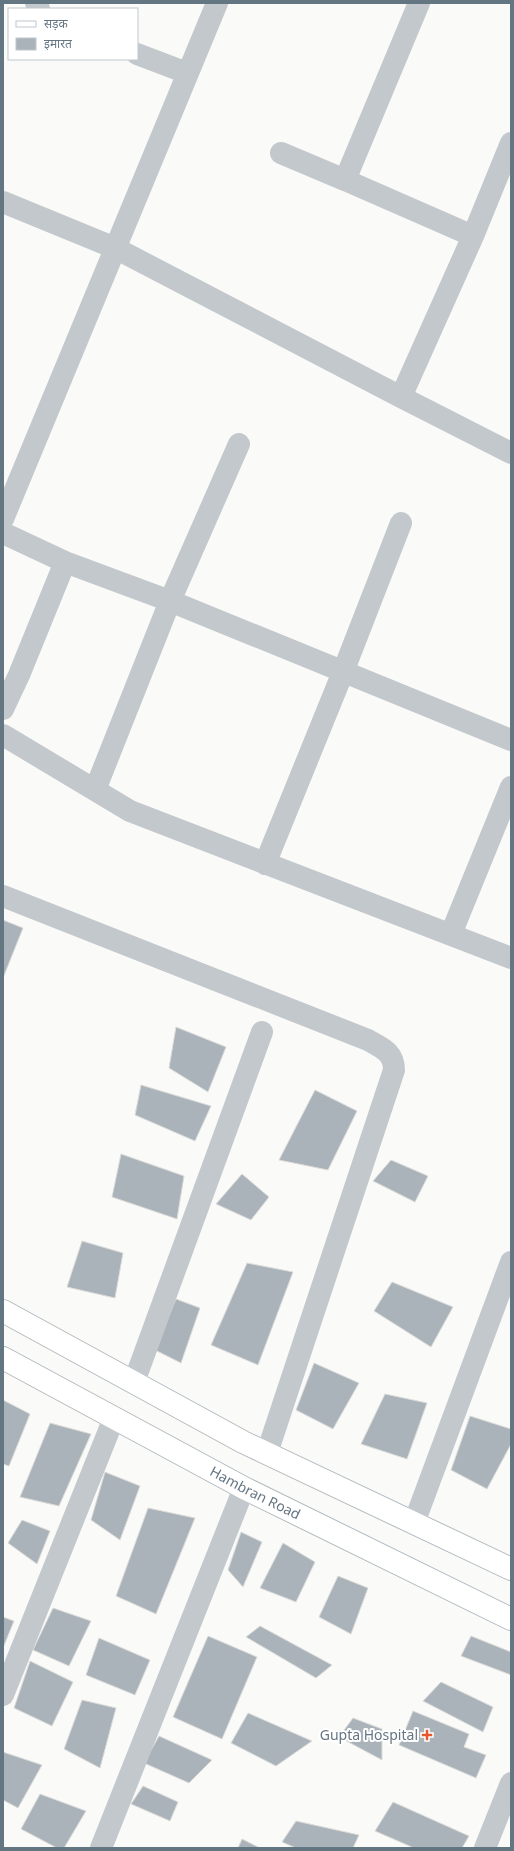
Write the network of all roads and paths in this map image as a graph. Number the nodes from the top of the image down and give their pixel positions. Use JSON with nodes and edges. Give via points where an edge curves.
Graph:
{"nodes":[{"id":1,"x":217,"y":3,"type":"edge"},
{"id":2,"x":418,"y":3,"type":"edge"},
{"id":3,"x":138,"y":54,"type":"edge"},
{"id":4,"x":187,"y":73,"type":"junction"},
{"id":5,"x":511,"y":143,"type":"edge"},
{"id":6,"x":281,"y":153,"type":"dead end"},
{"id":7,"x":345,"y":180,"type":"junction"},
{"id":8,"x":3,"y":202,"type":"edge"},
{"id":9,"x":473,"y":236,"type":"junction"},
{"id":10,"x":115,"y":248,"type":"junction"},
{"id":11,"x":401,"y":397,"type":"junction"},
{"id":12,"x":239,"y":444,"type":"dead end"},
{"id":13,"x":511,"y":453,"type":"edge"},
{"id":14,"x":3,"y":519,"type":"edge"},
{"id":15,"x":401,"y":523,"type":"dead end"},
{"id":16,"x":3,"y":533,"type":"edge"},
{"id":17,"x":65,"y":562,"type":"junction"},
{"id":18,"x":170,"y":601,"type":"junction"},
{"id":19,"x":343,"y":672,"type":"junction"},
{"id":20,"x":3,"y":709,"type":"edge"},
{"id":21,"x":3,"y":735,"type":"edge"},
{"id":22,"x":511,"y":740,"type":"edge"},
{"id":23,"x":511,"y":787,"type":"edge"},
{"id":24,"x":95,"y":790,"type":"junction"},
{"id":25,"x":265,"y":864,"type":"junction"},
{"id":26,"x":3,"y":896,"type":"edge"},
{"id":27,"x":450,"y":934,"type":"junction"},
{"id":28,"x":511,"y":958,"type":"edge"},
{"id":29,"x":262,"y":1032,"type":"dead end"},
{"id":30,"x":511,"y":1262,"type":"edge"},
{"id":31,"x":3,"y":1311,"type":"edge"},
{"id":32,"x":3,"y":1358,"type":"edge"},
{"id":33,"x":134,"y":1382,"type":"junction"},
{"id":34,"x":114,"y":1418,"type":"junction"},
{"id":35,"x":267,"y":1453,"type":"junction"},
{"id":36,"x":244,"y":1488,"type":"junction"},
{"id":37,"x":414,"y":1523,"type":"junction"},
{"id":38,"x":511,"y":1569,"type":"edge"},
{"id":39,"x":511,"y":1619,"type":"edge"},
{"id":40,"x":3,"y":1694,"type":"edge"},
{"id":41,"x":511,"y":1783,"type":"edge"},
{"id":42,"x":101,"y":1848,"type":"edge"},
{"id":43,"x":486,"y":1848,"type":"edge"}],
"edges":[{"from":1,"to":4,"type":"street"},
{"from":2,"to":7,"type":"street"},
{"from":3,"to":4,"type":"street"},
{"from":4,"to":10,"type":"street"},
{"from":5,"to":9,"type":"street"},
{"from":6,"to":7,"type":"street"},
{"from":7,"to":9,"type":"street"},
{"from":8,"to":10,"type":"street"},
{"from":9,"to":11,"type":"street"},
{"from":10,"to":11,"type":"street"},
{"from":10,"to":14,"type":"street"},
{"from":11,"to":13,"type":"street"},
{"from":12,"to":18,"type":"street"},
{"from":15,"to":19,"type":"street"},
{"from":16,"to":17,"type":"street"},
{"from":17,"to":18,"type":"street"},
{"from":17,"to":20,"type":"street","via":[[20,675]]},
{"from":18,"to":19,"type":"street"},
{"from":18,"to":24,"type":"street"},
{"from":19,"to":22,"type":"street"},
{"from":19,"to":25,"type":"street"},
{"from":21,"to":24,"type":"street"},
{"from":23,"to":27,"type":"street"},
{"from":24,"to":25,"type":"street","via":[[130,811]]},
{"from":25,"to":27,"type":"street"},
{"from":26,"to":35,"type":"street","via":[[368,1040],[390,1055],[394,1062],[394,1070]]},
{"from":27,"to":28,"type":"street"},
{"from":29,"to":33,"type":"street"},
{"from":30,"to":37,"type":"street"},
{"from":31,"to":33,"type":"main road"},
{"from":32,"to":34,"type":"main road","name":"Hambran Road"},
{"from":33,"to":35,"type":"main road"},
{"from":34,"to":36,"type":"main road","name":"Hambran Road"},
{"from":34,"to":40,"type":"street"},
{"from":35,"to":37,"type":"main road"},
{"from":36,"to":39,"type":"main road","name":"Hambran Road"},
{"from":36,"to":42,"type":"street"},
{"from":37,"to":38,"type":"main road"},
{"from":41,"to":43,"type":"street"}]}
